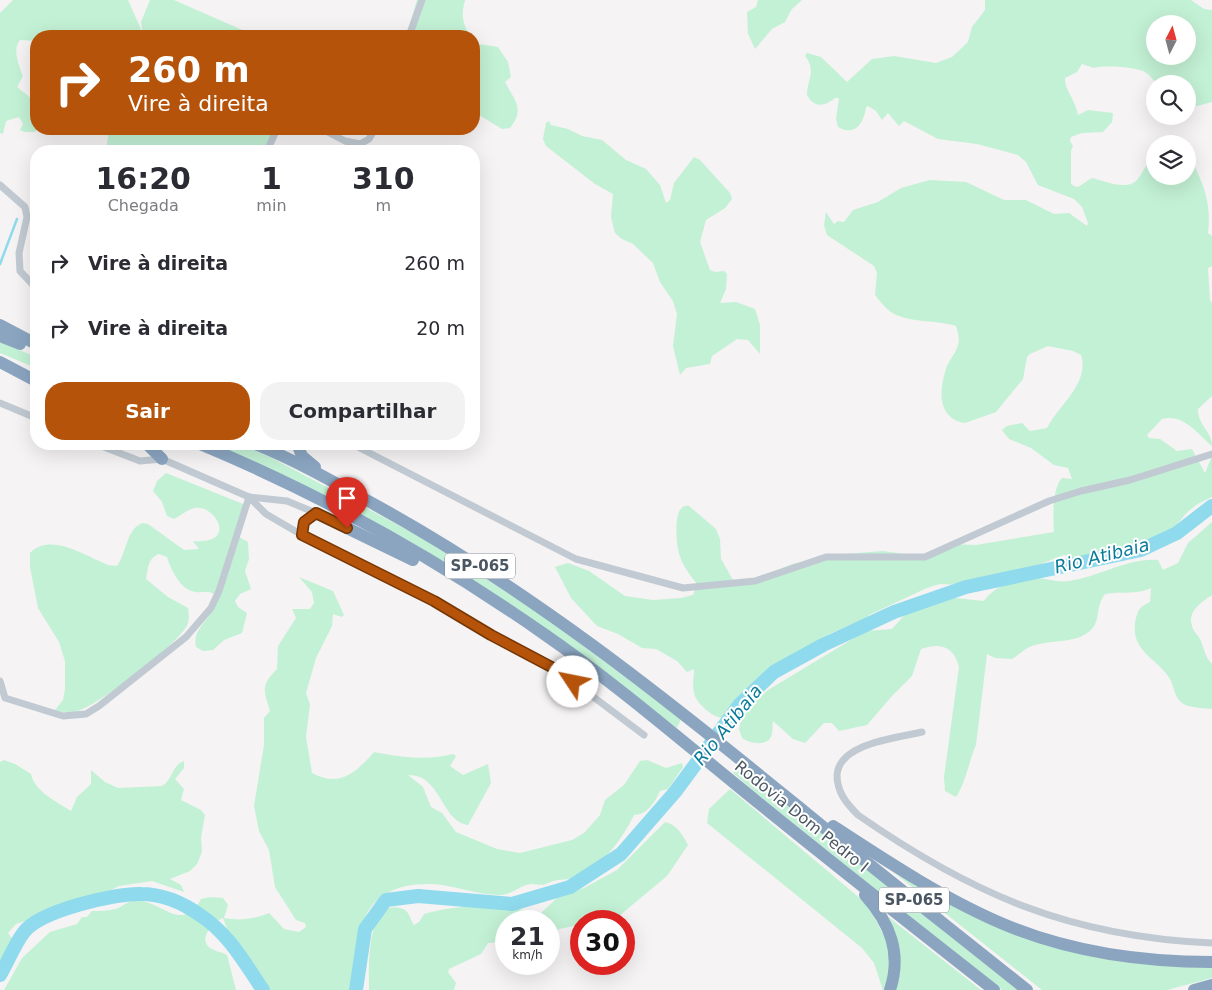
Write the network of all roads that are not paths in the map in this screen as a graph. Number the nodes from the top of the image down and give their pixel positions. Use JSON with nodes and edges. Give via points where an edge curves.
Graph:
{"nodes":[{"id":1,"x":422,"y":0,"type":"edge"},
{"id":2,"x":411,"y":30,"type":"edge"},
{"id":3,"x":334,"y":135,"type":"edge"},
{"id":4,"x":371,"y":135,"type":"edge"},
{"id":5,"x":0,"y":185,"type":"edge"},
{"id":6,"x":30,"y":282,"type":"edge"},
{"id":7,"x":0,"y":326,"type":"edge"},
{"id":8,"x":0,"y":336,"type":"edge"},
{"id":9,"x":30,"y":341,"type":"edge"},
{"id":10,"x":30,"y":348,"type":"edge"},
{"id":11,"x":0,"y":360,"type":"edge"},
{"id":12,"x":30,"y":372,"type":"edge"},
{"id":13,"x":30,"y":378,"type":"edge"},
{"id":14,"x":0,"y":403,"type":"edge"},
{"id":15,"x":30,"y":416,"type":"edge"},
{"id":16,"x":112,"y":450,"type":"edge"},
{"id":17,"x":153,"y":450,"type":"edge"},
{"id":18,"x":214,"y":450,"type":"edge"},
{"id":19,"x":267,"y":450,"type":"edge"},
{"id":20,"x":300,"y":450,"type":"edge"},
{"id":21,"x":364,"y":450,"type":"edge"},
{"id":22,"x":1212,"y":454,"type":"edge"},
{"id":23,"x":162,"y":458,"type":"junction"},
{"id":24,"x":335,"y":483,"type":"junction"},
{"id":25,"x":249,"y":497,"type":"junction"},
{"id":26,"x":316,"y":513,"type":"junction"},
{"id":27,"x":302,"y":535,"type":"junction"},
{"id":28,"x":501,"y":605,"type":"junction"},
{"id":29,"x":0,"y":680,"type":"edge"},
{"id":30,"x":922,"y":732,"type":"dead end"},
{"id":31,"x":644,"y":735,"type":"dead end"},
{"id":32,"x":801,"y":809,"type":"junction"},
{"id":33,"x":855,"y":880,"type":"junction"},
{"id":34,"x":1212,"y":943,"type":"edge"},
{"id":35,"x":1212,"y":962,"type":"edge"},
{"id":36,"x":1212,"y":985,"type":"edge"},
{"id":37,"x":890,"y":990,"type":"edge"},
{"id":38,"x":994,"y":990,"type":"edge"},
{"id":39,"x":1027,"y":990,"type":"edge"},
{"id":40,"x":1194,"y":990,"type":"edge"}],
"edges":[{"from":1,"to":2,"type":"street"},
{"from":3,"to":4,"type":"street","via":[[360,144]]},
{"from":5,"to":6,"type":"street","via":[[24,207],[27,217],[19,253],[20,271]]},
{"from":7,"to":9,"type":"highway"},
{"from":8,"to":10,"type":"highway"},
{"from":11,"to":12,"type":"highway"},
{"from":11,"to":13,"type":"highway"},
{"from":14,"to":15,"type":"street"},
{"from":16,"to":23,"type":"street","via":[[140,461]]},
{"from":17,"to":23,"type":"highway"},
{"from":18,"to":28,"type":"highway","name":"Rodovia Dom Pedro I","number":"SP-065","via":[[354,518]]},
{"from":19,"to":24,"type":"highway","name":"Rodovia Dom Pedro I","number":"SP-065"},
{"from":20,"to":24,"type":"highway","via":[[302,456]]},
{"from":21,"to":22,"type":"street","via":[[576,559],[683,588],[755,581],[826,558],[925,557],[1048,501],[1138,478]]},
{"from":23,"to":25,"type":"street"},
{"from":24,"to":32,"type":"highway","name":"Rodovia Dom Pedro I","number":"SP-065","via":[[485,569],[581,635],[687,715]]},
{"from":25,"to":26,"type":"street","via":[[272,498]]},
{"from":25,"to":27,"type":"street","via":[[266,514]]},
{"from":25,"to":29,"type":"street","via":[[219,591],[200,623],[99,706],[78,716],[55,714],[5,698]]},
{"from":26,"to":27,"type":"street","via":[[304,522]]},
{"from":26,"to":28,"type":"highway"},
{"from":27,"to":31,"type":"street","via":[[408,586],[559,671]]},
{"from":28,"to":33,"type":"highway","name":"Rodovia Dom Pedro I","number":"SP-065","via":[[577,657],[673,731]]},
{"from":30,"to":34,"type":"street","via":[[874,743],[843,758],[838,770],[839,791],[858,815],[958,878],[1056,919],[1124,935]]},
{"from":32,"to":35,"type":"highway","via":[[949,896],[1009,926],[1110,954],[1162,961]]},
{"from":32,"to":39,"type":"highway","name":"Rodovia Dom Pedro I","number":"SP-065"},
{"from":33,"to":37,"type":"highway","via":[[881,914],[891,934],[896,961]]},
{"from":33,"to":38,"type":"highway","name":"Rodovia Dom Pedro I","number":"SP-065"},
{"from":36,"to":40,"type":"highway"}]}
